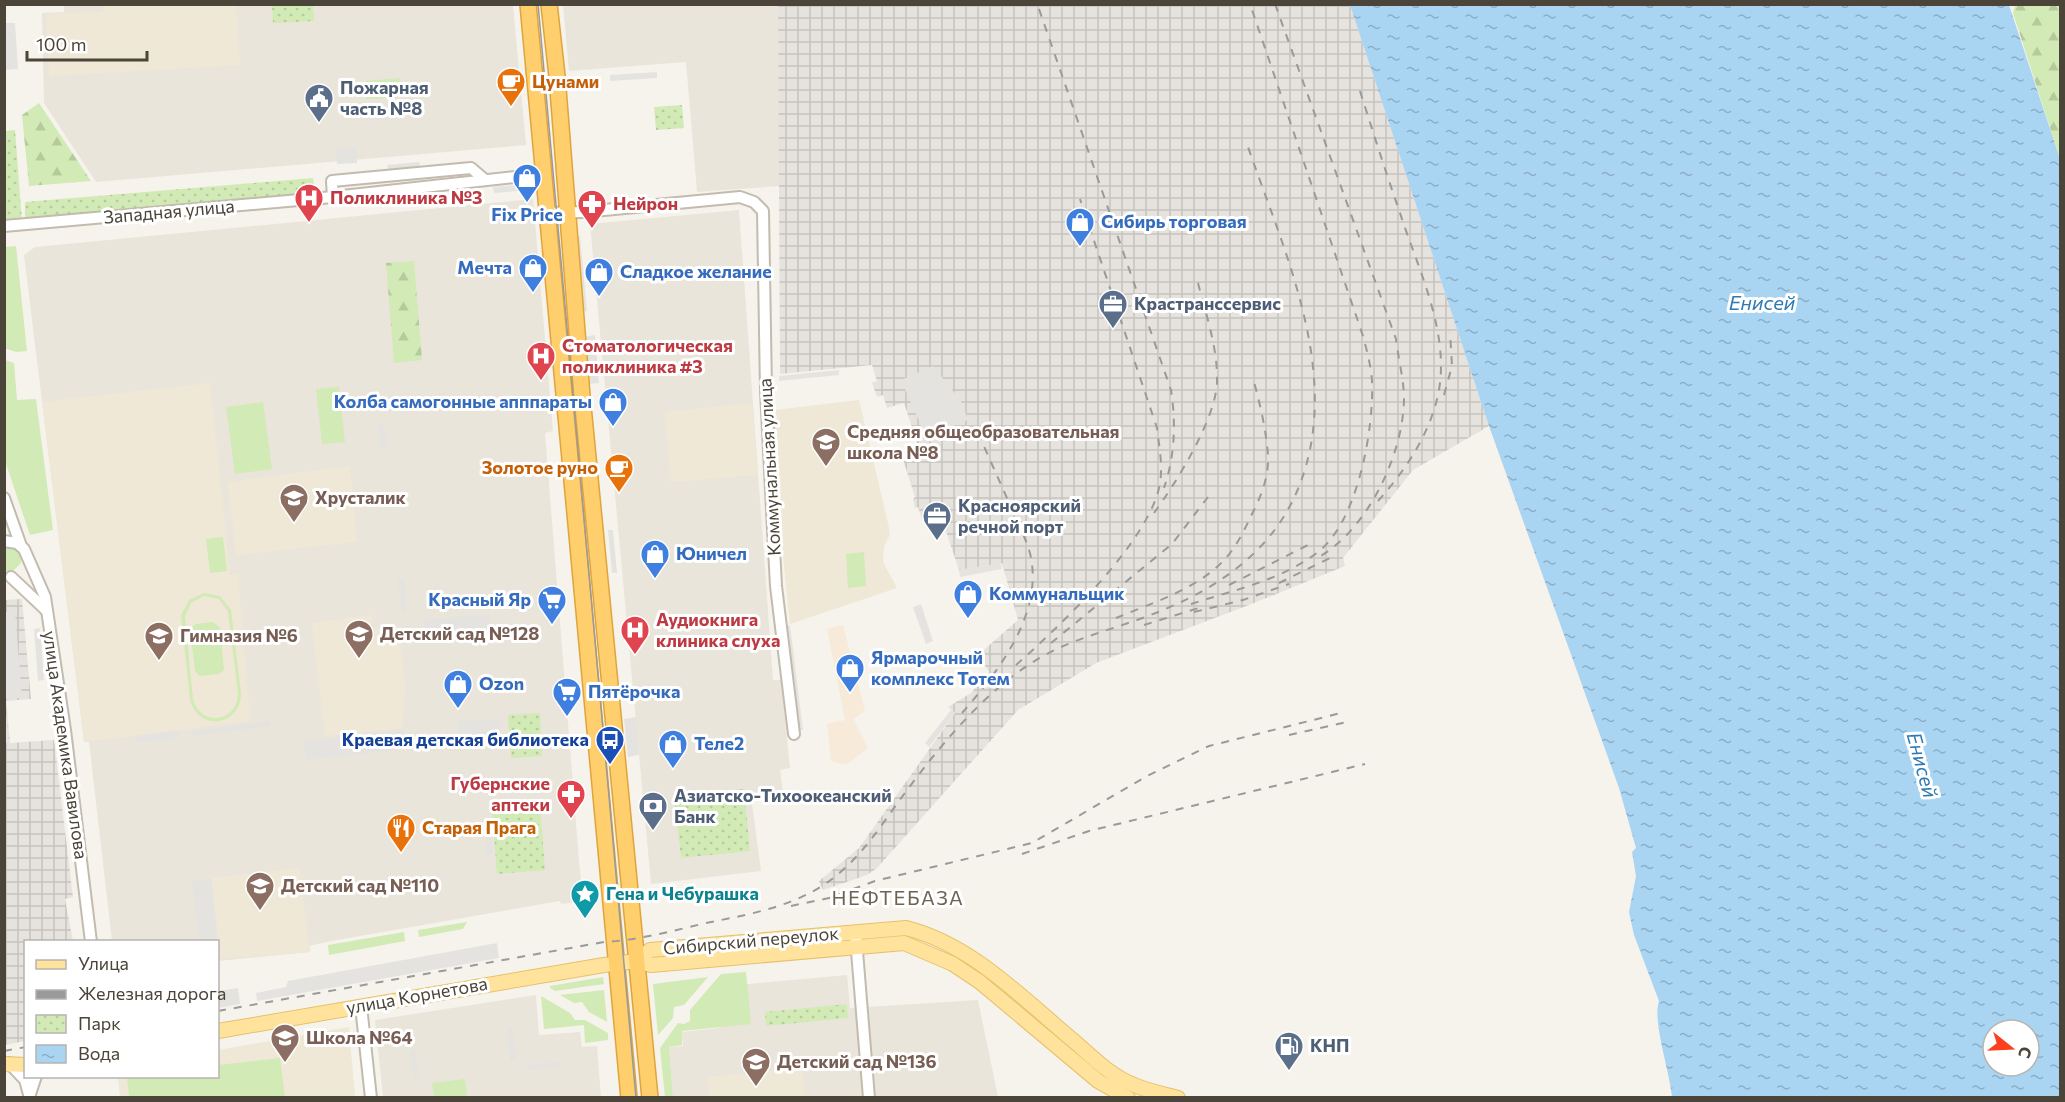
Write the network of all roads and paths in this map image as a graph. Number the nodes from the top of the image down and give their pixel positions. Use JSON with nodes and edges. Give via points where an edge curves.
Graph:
{"nodes":[{"id":1,"x":528,"y":4,"type":"edge"},
{"id":2,"x":549,"y":4,"type":"edge"},
{"id":3,"x":542,"y":174,"type":"junction"},
{"id":4,"x":484,"y":179,"type":"junction"},
{"id":5,"x":333,"y":197,"type":"junction"},
{"id":6,"x":567,"y":212,"type":"junction"},
{"id":7,"x":546,"y":213,"type":"junction"},
{"id":8,"x":4,"y":226,"type":"edge"},
{"id":9,"x":4,"y":498,"type":"edge"},
{"id":10,"x":4,"y":541,"type":"edge"},
{"id":11,"x":23,"y":550,"type":"junction"},
{"id":12,"x":7,"y":577,"type":"edge"},
{"id":13,"x":46,"y":610,"type":"junction"},
{"id":14,"x":794,"y":734,"type":"dead end"},
{"id":15,"x":856,"y":939,"type":"junction"},
{"id":16,"x":91,"y":940,"type":"edge"},
{"id":17,"x":637,"y":961,"type":"junction"},
{"id":18,"x":617,"y":963,"type":"junction"},
{"id":19,"x":361,"y":1006,"type":"junction"},
{"id":20,"x":219,"y":1031,"type":"edge"},
{"id":21,"x":7,"y":1064,"type":"edge"},
{"id":22,"x":24,"y":1065,"type":"edge"},
{"id":23,"x":36,"y":1078,"type":"edge"},
{"id":24,"x":30,"y":1096,"type":"edge"},
{"id":25,"x":371,"y":1098,"type":"edge"},
{"id":26,"x":629,"y":1098,"type":"edge"},
{"id":27,"x":650,"y":1098,"type":"edge"},
{"id":28,"x":869,"y":1098,"type":"edge"},
{"id":29,"x":1128,"y":1098,"type":"edge"},
{"id":30,"x":1178,"y":1098,"type":"edge"}],
"edges":[{"from":1,"to":3,"type":"highway"},
{"from":2,"to":6,"type":"highway"},
{"from":3,"to":4,"type":"street","name":"Западная улица"},
{"from":3,"to":7,"type":"highway"},
{"from":4,"to":5,"type":"street","name":"Западная улица"},
{"from":4,"to":5,"type":"street","name":"Западная улица","via":[[471,168],[362,177],[332,181]]},
{"from":5,"to":8,"type":"street","name":"Западная улица"},
{"from":6,"to":7,"type":"street"},
{"from":6,"to":14,"type":"street","name":"Коммунальная улица","via":[[740,197],[754,202],[763,212],[766,391],[776,586]]},
{"from":6,"to":17,"type":"highway"},
{"from":7,"to":18,"type":"highway"},
{"from":9,"to":11,"type":"street","name":"улица Академика Вавилова"},
{"from":10,"to":11,"type":"street","via":[[12,541]]},
{"from":11,"to":12,"type":"street","via":[[26,566],[17,575]]},
{"from":11,"to":13,"type":"street","name":"улица Академика Вавилова","via":[[45,597]]},
{"from":12,"to":13,"type":"street"},
{"from":13,"to":16,"type":"street","name":"улица Академика Вавилова"},
{"from":15,"to":17,"type":"main road","name":"Сибирский переулок","via":[[651,965]]},
{"from":15,"to":28,"type":"street"},
{"from":15,"to":29,"type":"main road","name":"Сибирский переулок","via":[[904,943],[953,964],[980,981],[1098,1081]]},
{"from":15,"to":30,"type":"main road","name":"Сибирский переулок","via":[[906,928],[953,945],[1108,1071],[1133,1085]]},
{"from":17,"to":18,"type":"main road","name":"Сибирский переулок"},
{"from":17,"to":27,"type":"highway"},
{"from":18,"to":19,"type":"main road","name":"улица Корнетова"},
{"from":18,"to":26,"type":"highway"},
{"from":19,"to":20,"type":"main road","name":"улица Корнетова"},
{"from":19,"to":25,"type":"street"},
{"from":21,"to":22,"type":"main road"},
{"from":21,"to":24,"type":"street","via":[[25,1080]]},
{"from":23,"to":24,"type":"street"}]}
